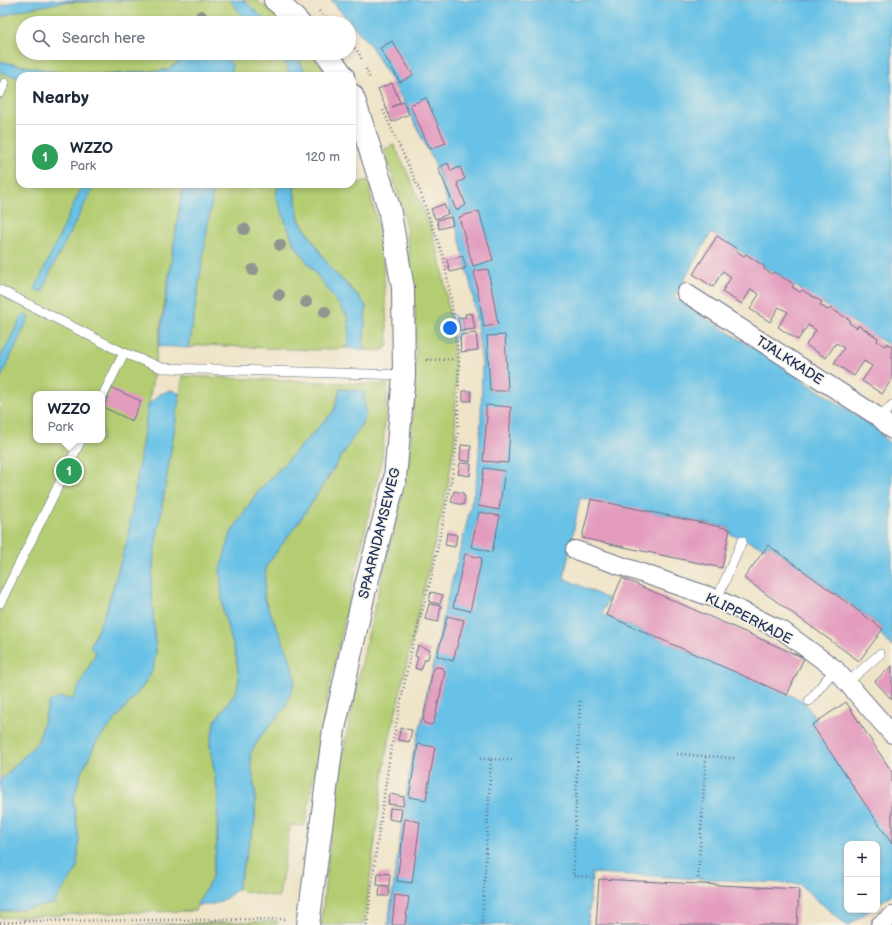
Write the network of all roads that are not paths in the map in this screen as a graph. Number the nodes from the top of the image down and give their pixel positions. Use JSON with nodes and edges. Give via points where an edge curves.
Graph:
{"nodes":[{"id":1,"x":275,"y":0,"type":"edge"},
{"id":2,"x":292,"y":16,"type":"edge"},
{"id":3,"x":331,"y":60,"type":"edge"},
{"id":4,"x":340,"y":72,"type":"edge"},
{"id":5,"x":5,"y":83,"type":"dead end"},
{"id":6,"x":0,"y":93,"type":"edge"},
{"id":7,"x":356,"y":106,"type":"edge"},
{"id":8,"x":0,"y":290,"type":"edge"},
{"id":9,"x":686,"y":293,"type":"dead end"},
{"id":10,"x":124,"y":353,"type":"junction"},
{"id":11,"x":404,"y":369,"type":"junction"},
{"id":12,"x":105,"y":391,"type":"edge"},
{"id":13,"x":892,"y":405,"type":"edge"},
{"id":14,"x":886,"y":424,"type":"edge"},
{"id":15,"x":79,"y":443,"type":"edge"},
{"id":16,"x":742,"y":541,"type":"dead end"},
{"id":17,"x":575,"y":550,"type":"dead end"},
{"id":18,"x":717,"y":599,"type":"junction"},
{"id":19,"x":0,"y":603,"type":"edge"},
{"id":20,"x":880,"y":654,"type":"dead end"},
{"id":21,"x":836,"y":669,"type":"junction"},
{"id":22,"x":848,"y":683,"type":"junction"},
{"id":23,"x":809,"y":701,"type":"dead end"},
{"id":24,"x":892,"y":734,"type":"edge"},
{"id":25,"x":892,"y":916,"type":"edge"},
{"id":26,"x":308,"y":922,"type":"edge"},
{"id":27,"x":880,"y":925,"type":"edge"}],
"edges":[{"from":1,"to":2,"type":"street"},
{"from":3,"to":4,"type":"street"},
{"from":5,"to":6,"type":"lane"},
{"from":7,"to":11,"type":"street","name":"SPAARNDAMSEWEG","via":[[389,208],[403,288]]},
{"from":8,"to":10,"type":"lane"},
{"from":9,"to":14,"type":"street","name":"TJALKKADE"},
{"from":10,"to":11,"type":"lane","via":[[162,368]]},
{"from":10,"to":12,"type":"lane"},
{"from":11,"to":26,"type":"street","name":"SPAARNDAMSEWEG","via":[[395,479],[364,593],[334,729]]},
{"from":13,"to":14,"type":"lane"},
{"from":15,"to":19,"type":"lane"},
{"from":16,"to":18,"type":"lane"},
{"from":17,"to":18,"type":"street","name":"KLIPPERKADE"},
{"from":18,"to":21,"type":"street","name":"KLIPPERKADE","via":[[783,631]]},
{"from":20,"to":22,"type":"lane"},
{"from":21,"to":22,"type":"street","name":"KLIPPERKADE"},
{"from":21,"to":23,"type":"lane"},
{"from":22,"to":24,"type":"street","name":"KLIPPERKADE"},
{"from":25,"to":27,"type":"street"}]}
